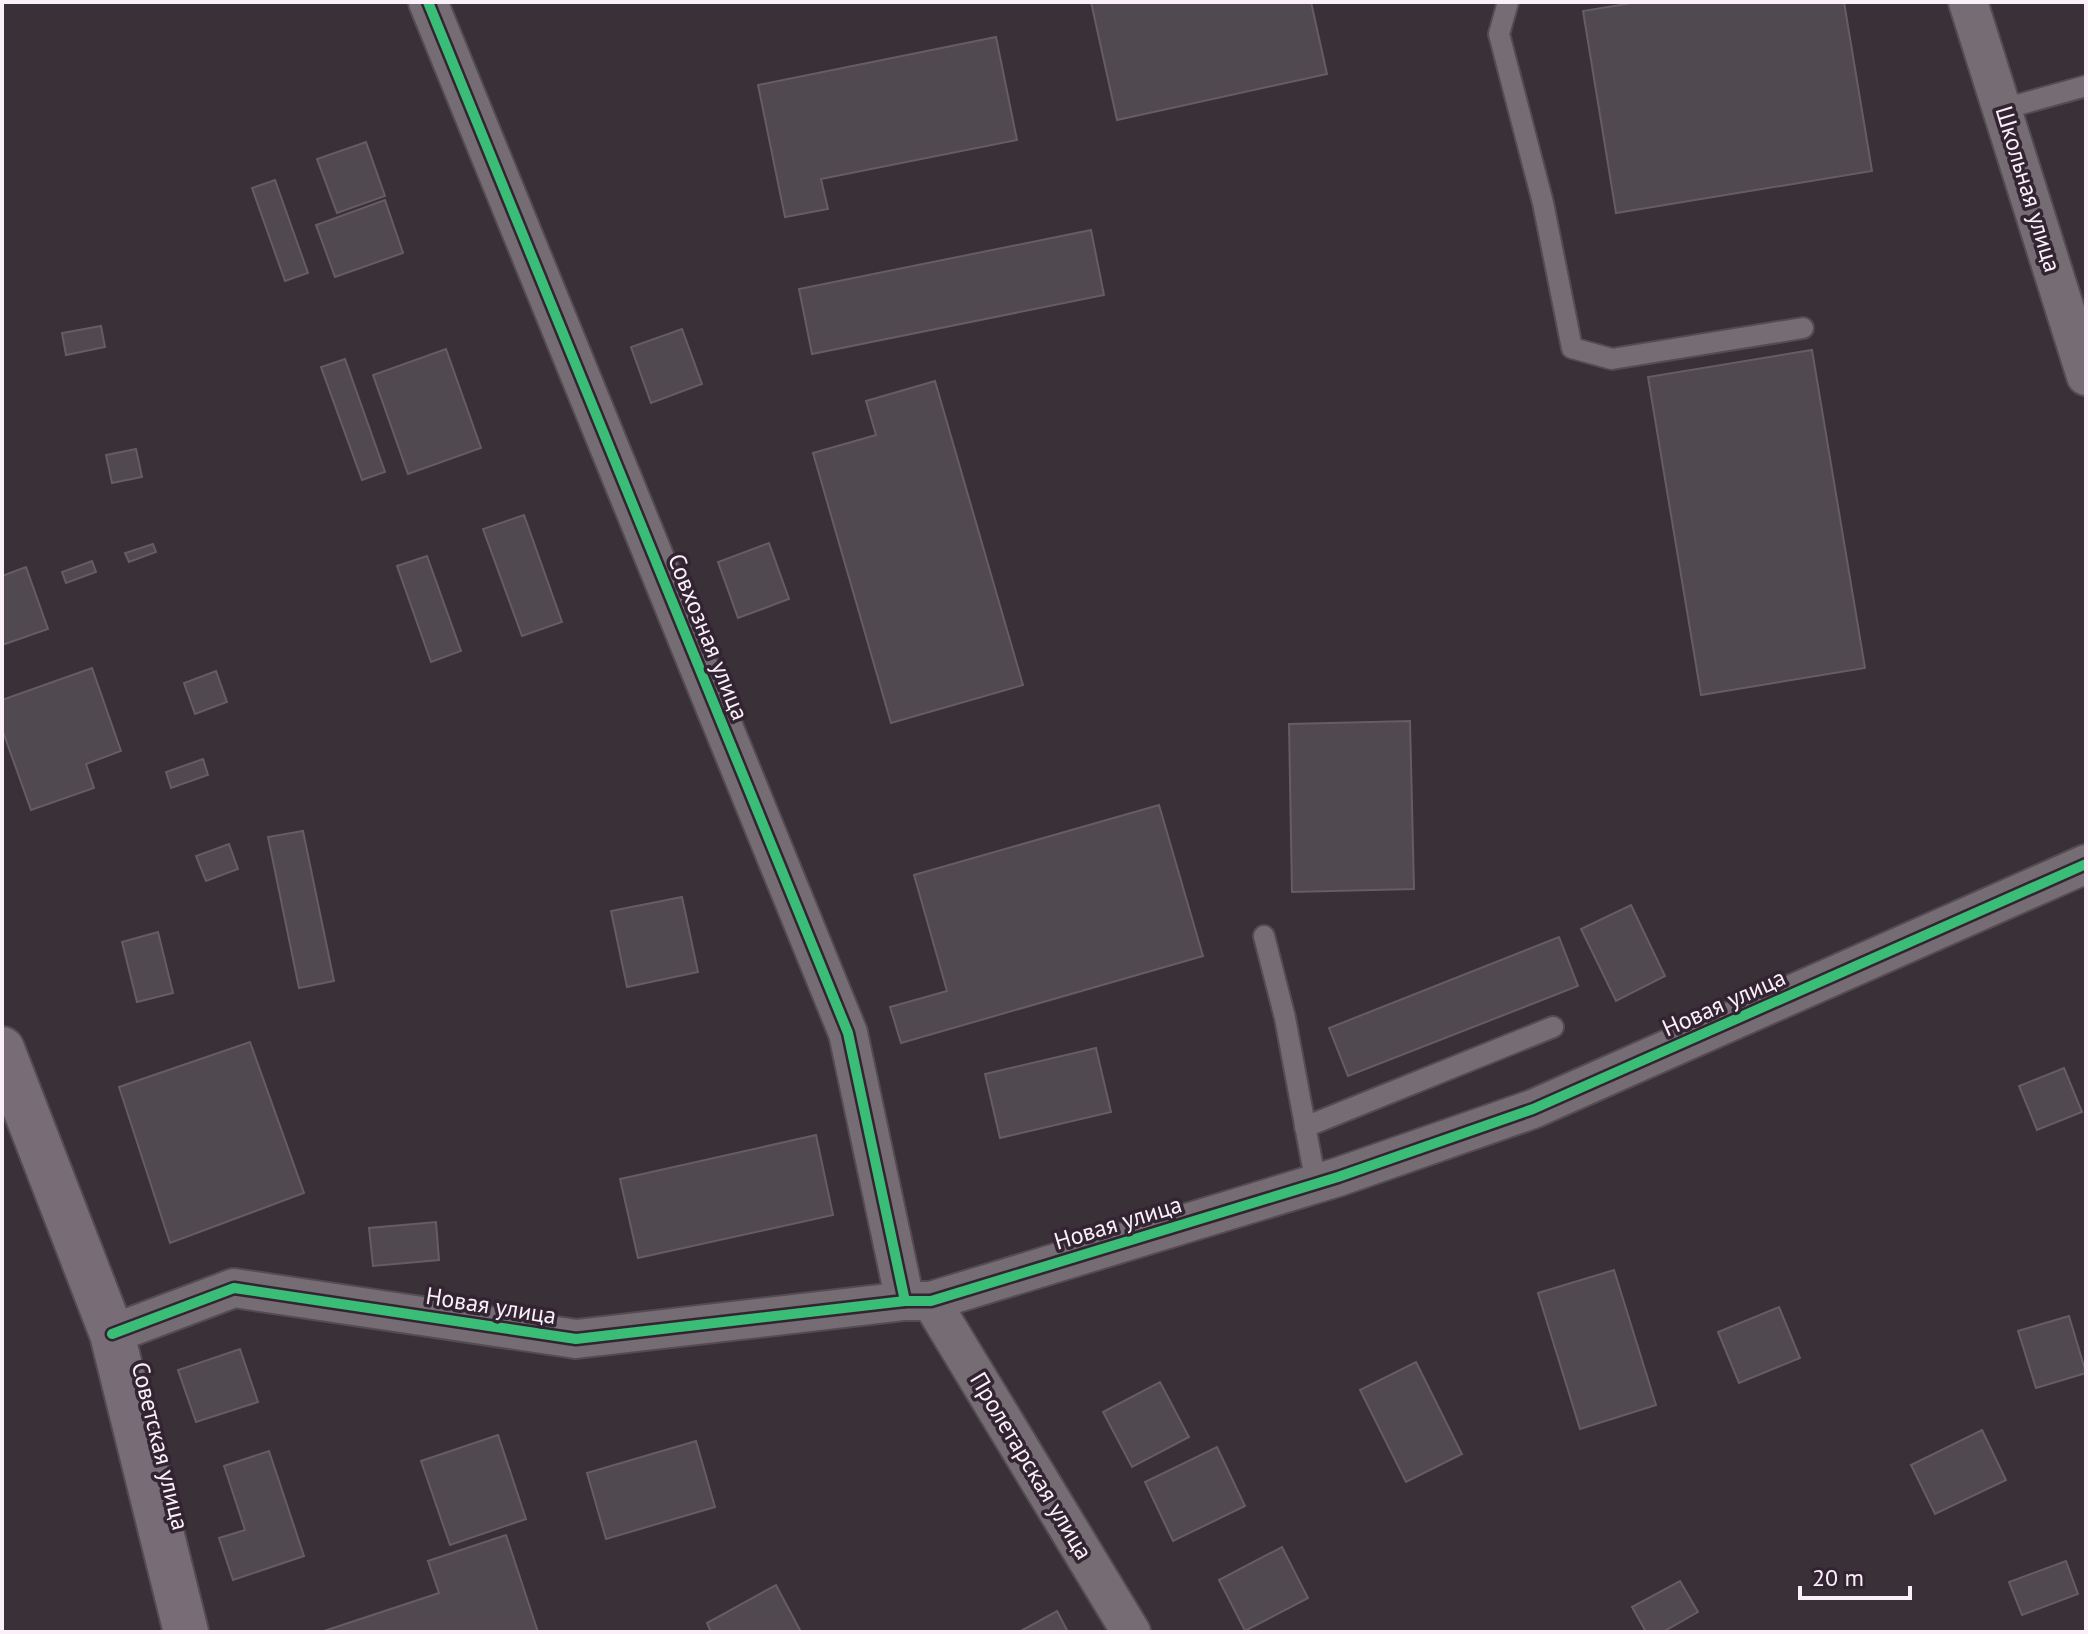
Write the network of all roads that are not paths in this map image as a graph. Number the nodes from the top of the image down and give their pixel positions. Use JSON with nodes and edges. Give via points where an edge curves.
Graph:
{"nodes":[{"id":1,"x":428,"y":2,"type":"edge"},
{"id":2,"x":1508,"y":2,"type":"edge"},
{"id":3,"x":1968,"y":2,"type":"edge"},
{"id":4,"x":2086,"y":86,"type":"edge"},
{"id":5,"x":2003,"y":109,"type":"junction"},
{"id":6,"x":1803,"y":328,"type":"dead end"},
{"id":7,"x":2086,"y":376,"type":"edge"},
{"id":8,"x":2086,"y":864,"type":"edge"},
{"id":9,"x":1264,"y":936,"type":"dead end"},
{"id":10,"x":1553,"y":1027,"type":"dead end"},
{"id":11,"x":2,"y":1049,"type":"edge"},
{"id":12,"x":1305,"y":1127,"type":"junction"},
{"id":13,"x":1316,"y":1184,"type":"junction"},
{"id":14,"x":918,"y":1301,"type":"junction"},
{"id":15,"x":112,"y":1334,"type":"junction"},
{"id":16,"x":186,"y":1632,"type":"edge"},
{"id":17,"x":1131,"y":1632,"type":"edge"}],
"edges":[{"from":1,"to":14,"type":"street","name":"Совхозная улица","via":[[848,1033]]},
{"from":2,"to":6,"type":"lane","via":[[1499,34],[1543,203],[1572,348],[1612,359]]},
{"from":3,"to":5,"type":"street","name":"Школьная улица"},
{"from":4,"to":5,"type":"lane"},
{"from":5,"to":7,"type":"street","name":"Школьная улица"},
{"from":8,"to":13,"type":"street","name":"Новая улица","via":[[1533,1109]]},
{"from":9,"to":12,"type":"lane"},
{"from":10,"to":12,"type":"lane"},
{"from":11,"to":15,"type":"main road","name":"Советская улица","via":[[20,1115]]},
{"from":12,"to":13,"type":"lane"},
{"from":13,"to":14,"type":"street","name":"Новая улица"},
{"from":14,"to":15,"type":"street","name":"Новая улица","via":[[576,1339],[234,1288]]},
{"from":14,"to":17,"type":"street","name":"Пролетарская улица"},
{"from":15,"to":16,"type":"main road","name":"Советская улица"}]}
